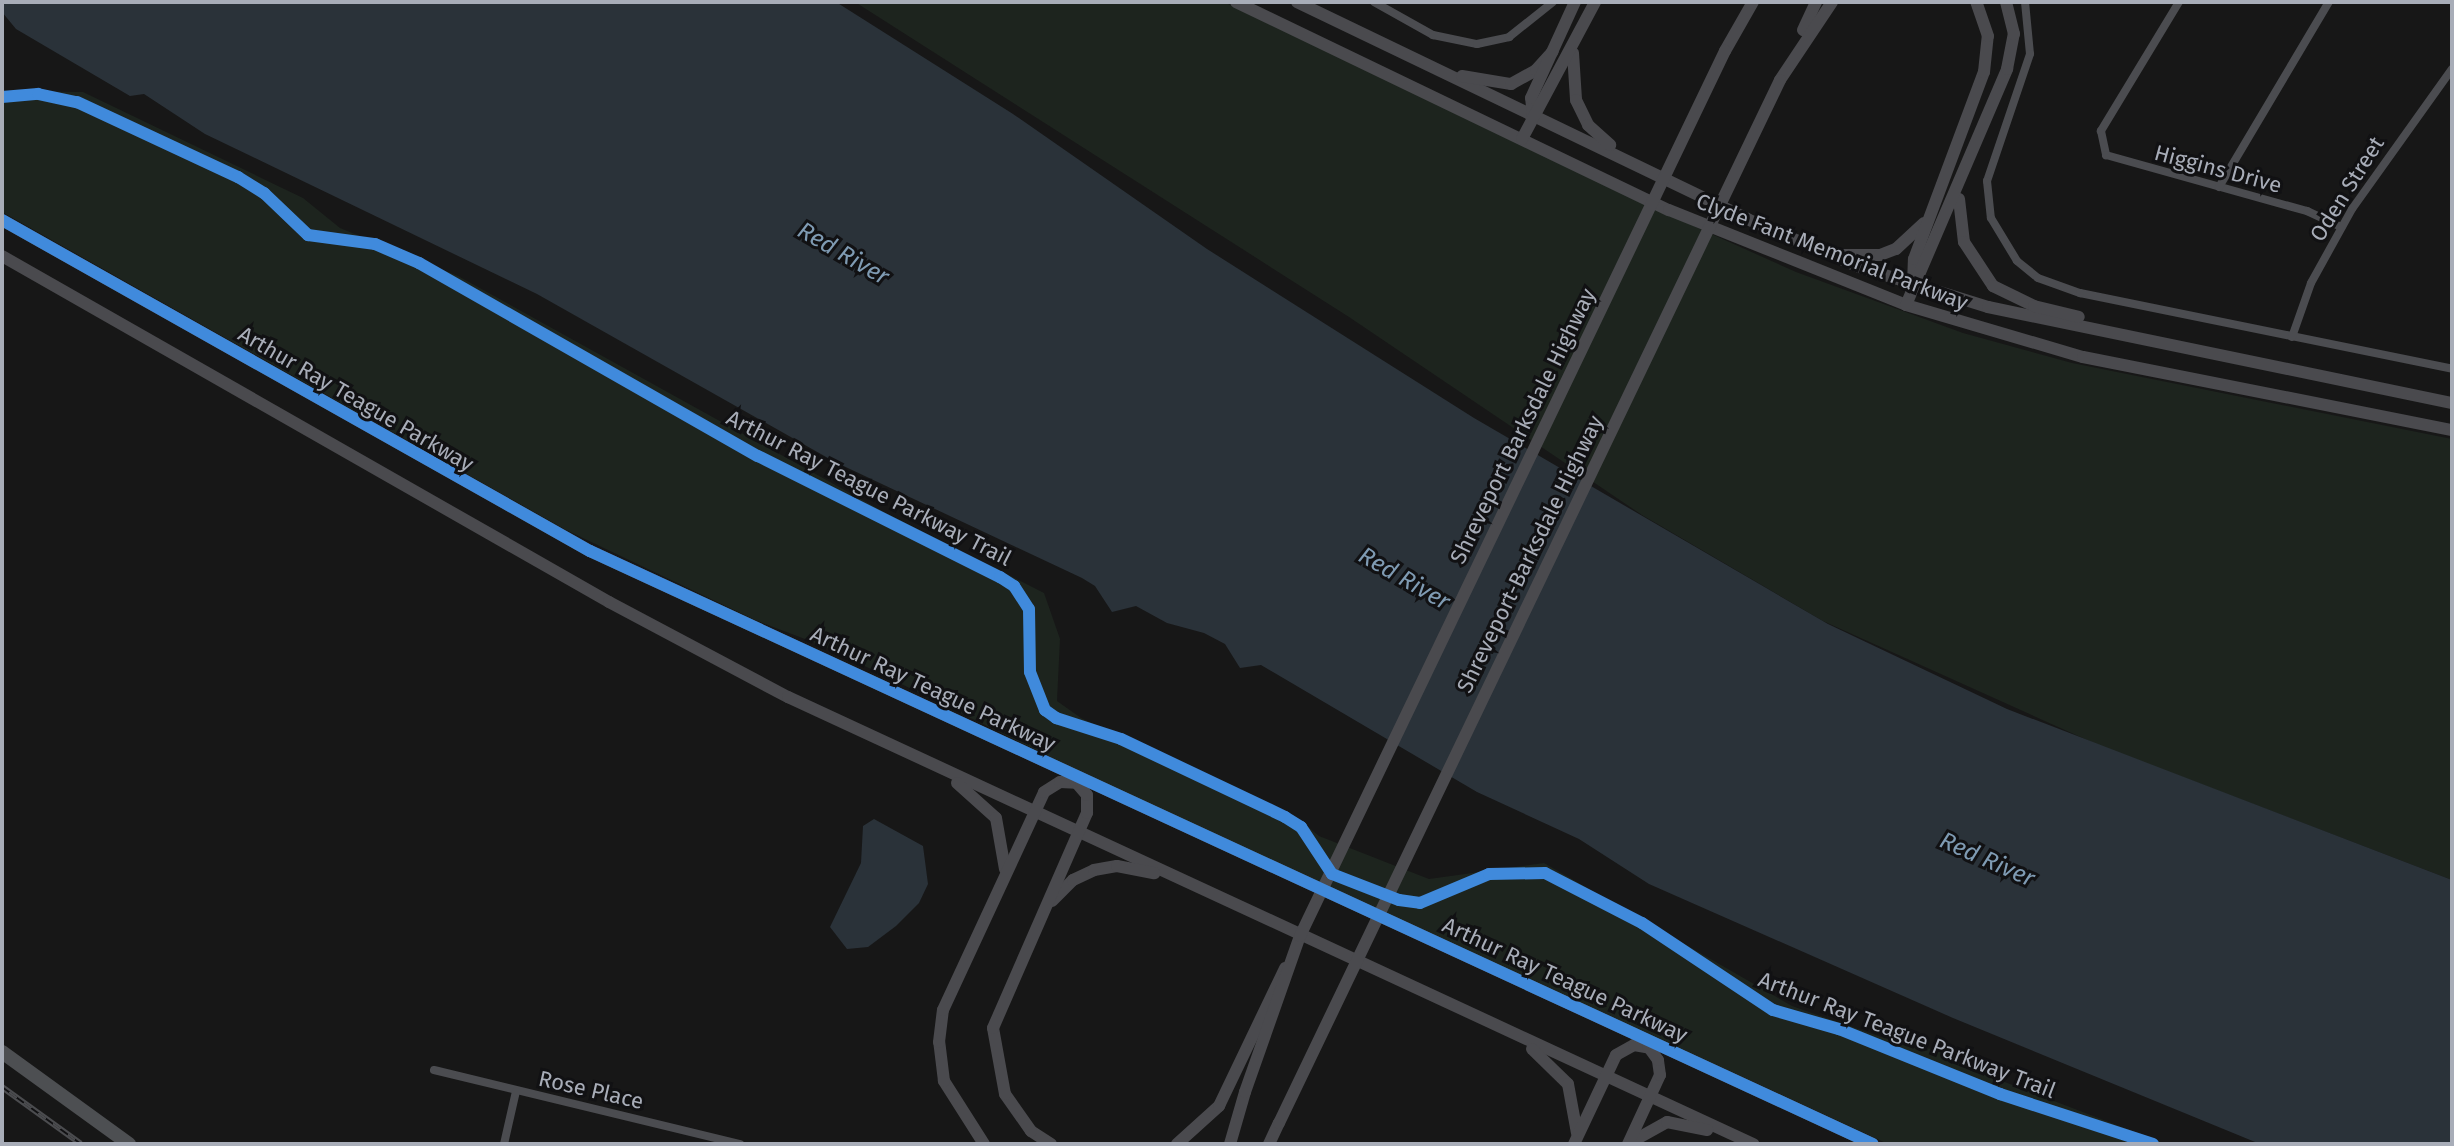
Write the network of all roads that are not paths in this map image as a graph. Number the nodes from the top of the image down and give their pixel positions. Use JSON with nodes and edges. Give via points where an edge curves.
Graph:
{"nodes":[{"id":1,"x":1236,"y":2,"type":"edge"},
{"id":2,"x":1297,"y":2,"type":"edge"},
{"id":3,"x":1374,"y":2,"type":"edge"},
{"id":4,"x":1553,"y":2,"type":"edge"},
{"id":5,"x":1575,"y":2,"type":"edge"},
{"id":6,"x":1595,"y":2,"type":"edge"},
{"id":7,"x":1750,"y":2,"type":"edge"},
{"id":8,"x":1816,"y":2,"type":"edge"},
{"id":9,"x":1832,"y":2,"type":"edge"},
{"id":10,"x":1976,"y":2,"type":"edge"},
{"id":11,"x":2006,"y":2,"type":"edge"},
{"id":12,"x":2025,"y":2,"type":"edge"},
{"id":13,"x":2179,"y":2,"type":"edge"},
{"id":14,"x":2329,"y":2,"type":"edge"},
{"id":15,"x":1573,"y":46,"type":"junction"},
{"id":16,"x":1553,"y":51,"type":"junction"},
{"id":17,"x":2452,"y":69,"type":"edge"},
{"id":18,"x":1432,"y":70,"type":"junction"},
{"id":19,"x":1780,"y":80,"type":"junction"},
{"id":20,"x":1533,"y":116,"type":"junction"},
{"id":21,"x":1522,"y":139,"type":"junction"},
{"id":22,"x":1646,"y":168,"type":"junction"},
{"id":23,"x":1962,"y":181,"type":"junction"},
{"id":24,"x":2219,"y":187,"type":"junction"},
{"id":25,"x":1929,"y":217,"type":"junction"},
{"id":26,"x":2,"y":220,"type":"edge"},
{"id":27,"x":2342,"y":227,"type":"junction"},
{"id":28,"x":1816,"y":250,"type":"junction"},
{"id":29,"x":2,"y":256,"type":"edge"},
{"id":30,"x":1913,"y":285,"type":"junction"},
{"id":31,"x":1906,"y":305,"type":"junction"},
{"id":32,"x":2292,"y":337,"type":"junction"},
{"id":33,"x":2175,"y":343,"type":"junction"},
{"id":34,"x":2452,"y":369,"type":"edge"},
{"id":35,"x":2452,"y":403,"type":"edge"},
{"id":36,"x":2452,"y":430,"type":"edge"},
{"id":37,"x":910,"y":754,"type":"junction"},
{"id":38,"x":1059,"y":769,"type":"junction"},
{"id":39,"x":1076,"y":782,"type":"junction"},
{"id":40,"x":1099,"y":787,"type":"junction"},
{"id":41,"x":1035,"y":812,"type":"junction"},
{"id":42,"x":1079,"y":832,"type":"junction"},
{"id":43,"x":1181,"y":879,"type":"junction"},
{"id":44,"x":1004,"y":880,"type":"junction"},
{"id":45,"x":1036,"y":927,"type":"junction"},
{"id":46,"x":1300,"y":936,"type":"junction"},
{"id":47,"x":1496,"y":1025,"type":"junction"},
{"id":48,"x":1634,"y":1034,"type":"junction"},
{"id":49,"x":1651,"y":1048,"type":"junction"},
{"id":50,"x":2,"y":1052,"type":"edge"},
{"id":51,"x":1675,"y":1053,"type":"junction"},
{"id":52,"x":434,"y":1070,"type":"dead end"},
{"id":53,"x":1606,"y":1075,"type":"junction"},
{"id":54,"x":516,"y":1091,"type":"junction"},
{"id":55,"x":1651,"y":1096,"type":"junction"},
{"id":56,"x":1273,"y":1137,"type":"edge"},
{"id":57,"x":1576,"y":1141,"type":"edge"},
{"id":58,"x":129,"y":1144,"type":"edge"},
{"id":59,"x":504,"y":1144,"type":"edge"},
{"id":60,"x":740,"y":1144,"type":"edge"},
{"id":61,"x":984,"y":1144,"type":"edge"},
{"id":62,"x":1051,"y":1144,"type":"edge"},
{"id":63,"x":1177,"y":1144,"type":"edge"},
{"id":64,"x":1230,"y":1144,"type":"edge"},
{"id":65,"x":1630,"y":1144,"type":"edge"},
{"id":66,"x":1744,"y":1144,"type":"edge"},
{"id":67,"x":1753,"y":1144,"type":"edge"},
{"id":68,"x":1873,"y":1144,"type":"edge"}],
"edges":[{"from":1,"to":21,"type":"main road","name":"Clyde Fant Memorial Parkway"},
{"from":2,"to":18,"type":"main road","name":"Clyde Fant Memorial Parkway"},
{"from":3,"to":4,"type":"street","via":[[1447,40],[1489,42],[1521,30]]},
{"from":5,"to":16,"type":"main road"},
{"from":6,"to":15,"type":"main road"},
{"from":7,"to":46,"type":"main road","name":"Shreveport Barksdale Highway","bridge":true},
{"from":8,"to":19,"type":"main road","name":"Shreveport-Barksdale Highway"},
{"from":9,"to":19,"type":"main road"},
{"from":10,"to":25,"type":"main road","via":[[1988,36],[1984,72]]},
{"from":11,"to":23,"type":"main road","via":[[2012,54]]},
{"from":12,"to":32,"type":"street","via":[[2030,54],[1987,181],[1991,218],[2005,247],[2031,273],[2059,287]]},
{"from":13,"to":24,"type":"street","name":"Higgins Drive","via":[[2100,134],[2101,147],[2112,160]]},
{"from":14,"to":24,"type":"street"},
{"from":15,"to":20,"type":"main road"},
{"from":15,"to":22,"type":"main road","via":[[1572,86],[1588,125]]},
{"from":16,"to":18,"type":"main road","via":[[1536,70],[1511,84],[1488,84]]},
{"from":16,"to":20,"type":"main road","via":[[1531,98]]},
{"from":17,"to":27,"type":"street","name":"Oden Street"},
{"from":18,"to":20,"type":"main road","name":"Clyde Fant Memorial Parkway"},
{"from":19,"to":56,"type":"main road","name":"Shreveport-Barksdale Highway","bridge":true},
{"from":20,"to":21,"type":"main road"},
{"from":20,"to":22,"type":"main road","name":"Clyde Fant Memorial Parkway"},
{"from":21,"to":31,"type":"main road","name":"Clyde Fant Memorial Parkway","via":[[1752,247]]},
{"from":22,"to":28,"type":"main road","name":"Clyde Fant Memorial Parkway"},
{"from":23,"to":30,"type":"main road","via":[[1927,265]]},
{"from":23,"to":33,"type":"main road","via":[[1960,229],[1970,257],[1993,286],[2034,306]]},
{"from":24,"to":27,"type":"street","name":"Higgins Drive","via":[[2307,211]]},
{"from":25,"to":28,"type":"main road","via":[[1911,239],[1880,255]]},
{"from":25,"to":30,"type":"main road","via":[[1914,259]]},
{"from":26,"to":38,"type":"main road","name":"Arthur Ray Teague Parkway","via":[[590,551]]},
{"from":27,"to":32,"type":"street","name":"Oden Street","via":[[2311,283]]},
{"from":28,"to":30,"type":"main road","name":"Clyde Fant Memorial Parkway"},
{"from":29,"to":37,"type":"main road","via":[[654,627]]},
{"from":30,"to":31,"type":"main road"},
{"from":30,"to":33,"type":"main road","name":"Clyde Fant Memorial Parkway","via":[[1988,307]]},
{"from":31,"to":36,"type":"main road","name":"Clyde Fant Memorial Parkway","via":[[2083,357]]},
{"from":32,"to":34,"type":"street"},
{"from":33,"to":35,"type":"main road","name":"Clyde Fant Memorial Parkway"},
{"from":37,"to":41,"type":"main road"},
{"from":37,"to":44,"type":"main road","via":[[993,812],[1004,842]]},
{"from":38,"to":39,"type":"main road"},
{"from":38,"to":40,"type":"main road","name":"Arthur Ray Teague Parkway"},
{"from":39,"to":40,"type":"main road"},
{"from":39,"to":41,"type":"main road","via":[[1051,786]]},
{"from":39,"to":42,"type":"main road","via":[[1089,804]]},
{"from":40,"to":48,"type":"main road","name":"Arthur Ray Teague Parkway"},
{"from":41,"to":42,"type":"main road"},
{"from":41,"to":44,"type":"main road"},
{"from":42,"to":43,"type":"main road"},
{"from":42,"to":45,"type":"main road"},
{"from":43,"to":45,"type":"main road","via":[[1123,866],[1094,870],[1062,889]]},
{"from":43,"to":47,"type":"main road"},
{"from":44,"to":61,"type":"main road","via":[[949,994],[940,1027],[944,1081]]},
{"from":45,"to":62,"type":"main road","via":[[998,1007],[993,1049],[1017,1115]]},
{"from":46,"to":63,"type":"main road","bridge":true,"via":[[1229,1088],[1209,1118]]},
{"from":46,"to":64,"type":"main road","name":"Shreveport Barksdale Highway","bridge":true},
{"from":47,"to":53,"type":"main road"},
{"from":47,"to":57,"type":"main road","via":[[1561,1073],[1574,1100]]},
{"from":48,"to":49,"type":"main road"},
{"from":48,"to":51,"type":"main road","name":"Arthur Ray Teague Parkway"},
{"from":49,"to":51,"type":"main road"},
{"from":49,"to":53,"type":"main road","via":[[1622,1049]]},
{"from":49,"to":55,"type":"main road","via":[[1660,1071]]},
{"from":50,"to":58,"type":"main road"},
{"from":51,"to":68,"type":"main road","name":"Arthur Ray Teague Parkway"},
{"from":52,"to":54,"type":"street","name":"Rose Place"},
{"from":53,"to":55,"type":"main road"},
{"from":53,"to":57,"type":"main road"},
{"from":54,"to":59,"type":"street"},
{"from":54,"to":60,"type":"street","name":"Rose Place"},
{"from":55,"to":65,"type":"main road"},
{"from":55,"to":67,"type":"main road"},
{"from":65,"to":66,"type":"main road","via":[[1647,1129],[1672,1121]]}]}
